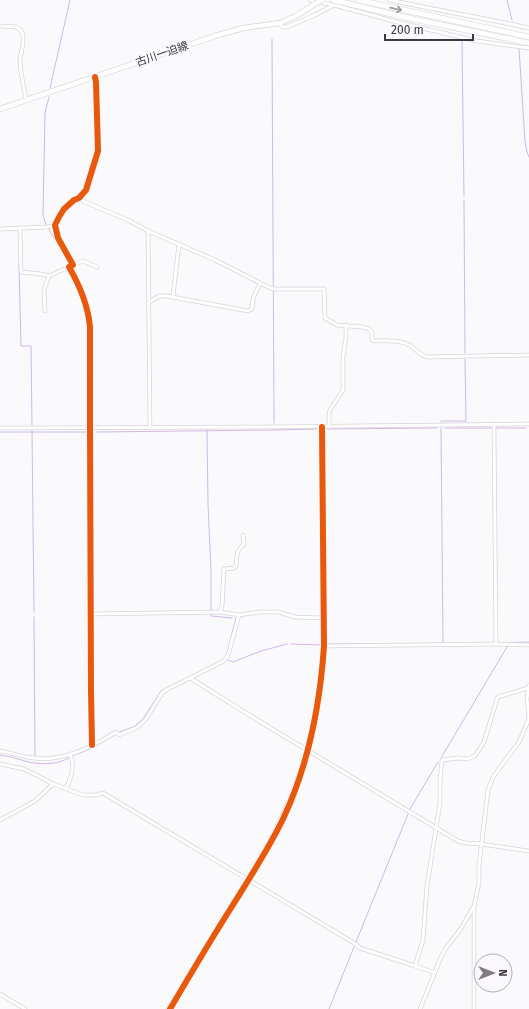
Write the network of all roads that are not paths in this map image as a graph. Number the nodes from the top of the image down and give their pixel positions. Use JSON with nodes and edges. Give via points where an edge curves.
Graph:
{"nodes":[{"id":1,"x":310,"y":0,"type":"edge"},
{"id":2,"x":322,"y":0,"type":"edge"},
{"id":3,"x":358,"y":0,"type":"edge"},
{"id":4,"x":390,"y":0,"type":"edge"},
{"id":5,"x":333,"y":3,"type":"edge"},
{"id":6,"x":280,"y":23,"type":"junction"},
{"id":7,"x":0,"y":26,"type":"edge"},
{"id":8,"x":529,"y":28,"type":"edge"},
{"id":9,"x":529,"y":37,"type":"edge"},
{"id":10,"x":529,"y":43,"type":"edge"},
{"id":11,"x":529,"y":48,"type":"edge"},
{"id":12,"x":95,"y":77,"type":"junction"},
{"id":13,"x":26,"y":100,"type":"junction"},
{"id":14,"x":0,"y":109,"type":"edge"},
{"id":15,"x":79,"y":198,"type":"junction"},
{"id":16,"x":55,"y":225,"type":"junction"},
{"id":17,"x":20,"y":228,"type":"junction"},
{"id":18,"x":0,"y":229,"type":"edge"},
{"id":19,"x":148,"y":231,"type":"junction"},
{"id":20,"x":179,"y":244,"type":"junction"},
{"id":21,"x":71,"y":266,"type":"junction"},
{"id":22,"x":97,"y":267,"type":"dead end"},
{"id":23,"x":49,"y":276,"type":"junction"},
{"id":24,"x":260,"y":284,"type":"junction"},
{"id":25,"x":173,"y":296,"type":"junction"},
{"id":26,"x":148,"y":304,"type":"junction"},
{"id":27,"x":45,"y":311,"type":"dead end"},
{"id":28,"x":346,"y":325,"type":"junction"},
{"id":29,"x":529,"y":355,"type":"edge"},
{"id":30,"x":494,"y":424,"type":"junction"},
{"id":31,"x":529,"y":424,"type":"edge"},
{"id":32,"x":322,"y":426,"type":"junction"},
{"id":33,"x":329,"y":426,"type":"junction"},
{"id":34,"x":150,"y":427,"type":"junction"},
{"id":35,"x":0,"y":428,"type":"edge"},
{"id":36,"x":90,"y":428,"type":"junction"},
{"id":37,"x":243,"y":535,"type":"dead end"},
{"id":38,"x":220,"y":612,"type":"junction"},
{"id":39,"x":92,"y":614,"type":"junction"},
{"id":40,"x":239,"y":615,"type":"junction"},
{"id":41,"x":324,"y":618,"type":"junction"},
{"id":42,"x":496,"y":644,"type":"junction"},
{"id":43,"x":529,"y":645,"type":"edge"},
{"id":44,"x":324,"y":646,"type":"junction"},
{"id":45,"x":190,"y":678,"type":"junction"},
{"id":46,"x":529,"y":687,"type":"edge"},
{"id":47,"x":92,"y":745,"type":"junction"},
{"id":48,"x":307,"y":750,"type":"junction"},
{"id":49,"x":0,"y":751,"type":"edge"},
{"id":50,"x":70,"y":754,"type":"junction"},
{"id":51,"x":0,"y":764,"type":"edge"},
{"id":52,"x":53,"y":784,"type":"junction"},
{"id":53,"x":66,"y":788,"type":"junction"},
{"id":54,"x":0,"y":820,"type":"edge"},
{"id":55,"x":436,"y":828,"type":"junction"},
{"id":56,"x":482,"y":844,"type":"junction"},
{"id":57,"x":529,"y":851,"type":"edge"},
{"id":58,"x":248,"y":880,"type":"junction"},
{"id":59,"x":474,"y":906,"type":"junction"},
{"id":60,"x":415,"y":966,"type":"junction"},
{"id":61,"x":435,"y":973,"type":"junction"},
{"id":62,"x":0,"y":994,"type":"edge"},
{"id":63,"x":25,"y":1009,"type":"edge"},
{"id":64,"x":170,"y":1009,"type":"edge"},
{"id":65,"x":420,"y":1009,"type":"edge"},
{"id":66,"x":474,"y":1009,"type":"edge"}],
"edges":[{"from":1,"to":5,"type":"street"},
{"from":2,"to":6,"type":"main road","name":"古川一迫線","bridge":true},
{"from":3,"to":9,"type":"highway","one_way":true},
{"from":4,"to":8,"type":"street"},
{"from":5,"to":6,"type":"street","via":[[315,15],[287,27],[282,27]]},
{"from":5,"to":10,"type":"highway"},
{"from":5,"to":11,"type":"street","via":[[397,22],[477,41]]},
{"from":6,"to":12,"type":"main road","name":"古川一迫線","via":[[234,30]]},
{"from":7,"to":13,"type":"street","via":[[17,27],[22,32],[24,38],[20,69]]},
{"from":12,"to":13,"type":"main road","name":"古川一迫線"},
{"from":12,"to":15,"type":"street","via":[[98,151],[86,190]]},
{"from":13,"to":14,"type":"main road","name":"古川一迫線"},
{"from":15,"to":16,"type":"street","via":[[64,210]]},
{"from":15,"to":19,"type":"street"},
{"from":16,"to":17,"type":"street"},
{"from":16,"to":21,"type":"street"},
{"from":17,"to":18,"type":"street"},
{"from":17,"to":23,"type":"street","via":[[21,272]]},
{"from":19,"to":20,"type":"street"},
{"from":19,"to":26,"type":"street"},
{"from":20,"to":24,"type":"street"},
{"from":20,"to":25,"type":"street"},
{"from":21,"to":22,"type":"street","via":[[83,260]]},
{"from":21,"to":23,"type":"street"},
{"from":21,"to":36,"type":"street","via":[[90,320]]},
{"from":23,"to":27,"type":"street","via":[[44,290]]},
{"from":24,"to":25,"type":"street","via":[[252,300],[252,309],[248,311]]},
{"from":24,"to":28,"type":"street","via":[[273,289],[324,289],[325,318],[336,324]]},
{"from":25,"to":26,"type":"street","via":[[159,296]]},
{"from":26,"to":34,"type":"street"},
{"from":28,"to":29,"type":"street","via":[[370,329],[374,342],[402,342],[426,357]]},
{"from":28,"to":33,"type":"street","via":[[343,390],[330,410]]},
{"from":30,"to":31,"type":"street"},
{"from":30,"to":33,"type":"street"},
{"from":30,"to":42,"type":"street"},
{"from":32,"to":33,"type":"street"},
{"from":32,"to":34,"type":"street"},
{"from":32,"to":41,"type":"street"},
{"from":34,"to":36,"type":"street"},
{"from":35,"to":36,"type":"street"},
{"from":36,"to":39,"type":"street"},
{"from":37,"to":38,"type":"street","via":[[244,544],[237,552],[236,566],[224,569]]},
{"from":38,"to":39,"type":"street"},
{"from":38,"to":40,"type":"street"},
{"from":39,"to":47,"type":"street"},
{"from":40,"to":41,"type":"street","via":[[279,612],[295,617]]},
{"from":40,"to":45,"type":"street","via":[[227,658]]},
{"from":41,"to":44,"type":"street"},
{"from":42,"to":43,"type":"street"},
{"from":42,"to":44,"type":"street"},
{"from":44,"to":48,"type":"street","via":[[319,698]]},
{"from":45,"to":47,"type":"street","via":[[162,693],[146,719],[136,728],[119,735],[116,732]]},
{"from":45,"to":48,"type":"street"},
{"from":46,"to":55,"type":"street","via":[[496,699],[484,742],[475,756],[467,759],[442,760]]},
{"from":46,"to":56,"type":"street","via":[[528,721],[519,742],[491,780],[488,790]]},
{"from":47,"to":50,"type":"street"},
{"from":48,"to":55,"type":"street"},
{"from":48,"to":58,"type":"street","via":[[283,819]]},
{"from":49,"to":50,"type":"street","via":[[35,758],[62,757]]},
{"from":50,"to":53,"type":"street","via":[[73,769]]},
{"from":51,"to":52,"type":"street","via":[[24,769]]},
{"from":52,"to":53,"type":"street"},
{"from":52,"to":54,"type":"street","via":[[35,801]]},
{"from":53,"to":58,"type":"street","via":[[83,794],[103,793]]},
{"from":55,"to":56,"type":"street","via":[[463,843]]},
{"from":55,"to":60,"type":"street","via":[[427,886],[423,940]]},
{"from":56,"to":57,"type":"street"},
{"from":56,"to":59,"type":"street","via":[[479,883]]},
{"from":58,"to":60,"type":"street","via":[[360,948]]},
{"from":58,"to":64,"type":"street"},
{"from":59,"to":61,"type":"street","via":[[446,948]]},
{"from":59,"to":66,"type":"street"},
{"from":60,"to":61,"type":"street"},
{"from":61,"to":65,"type":"street"},
{"from":62,"to":63,"type":"street"}]}
